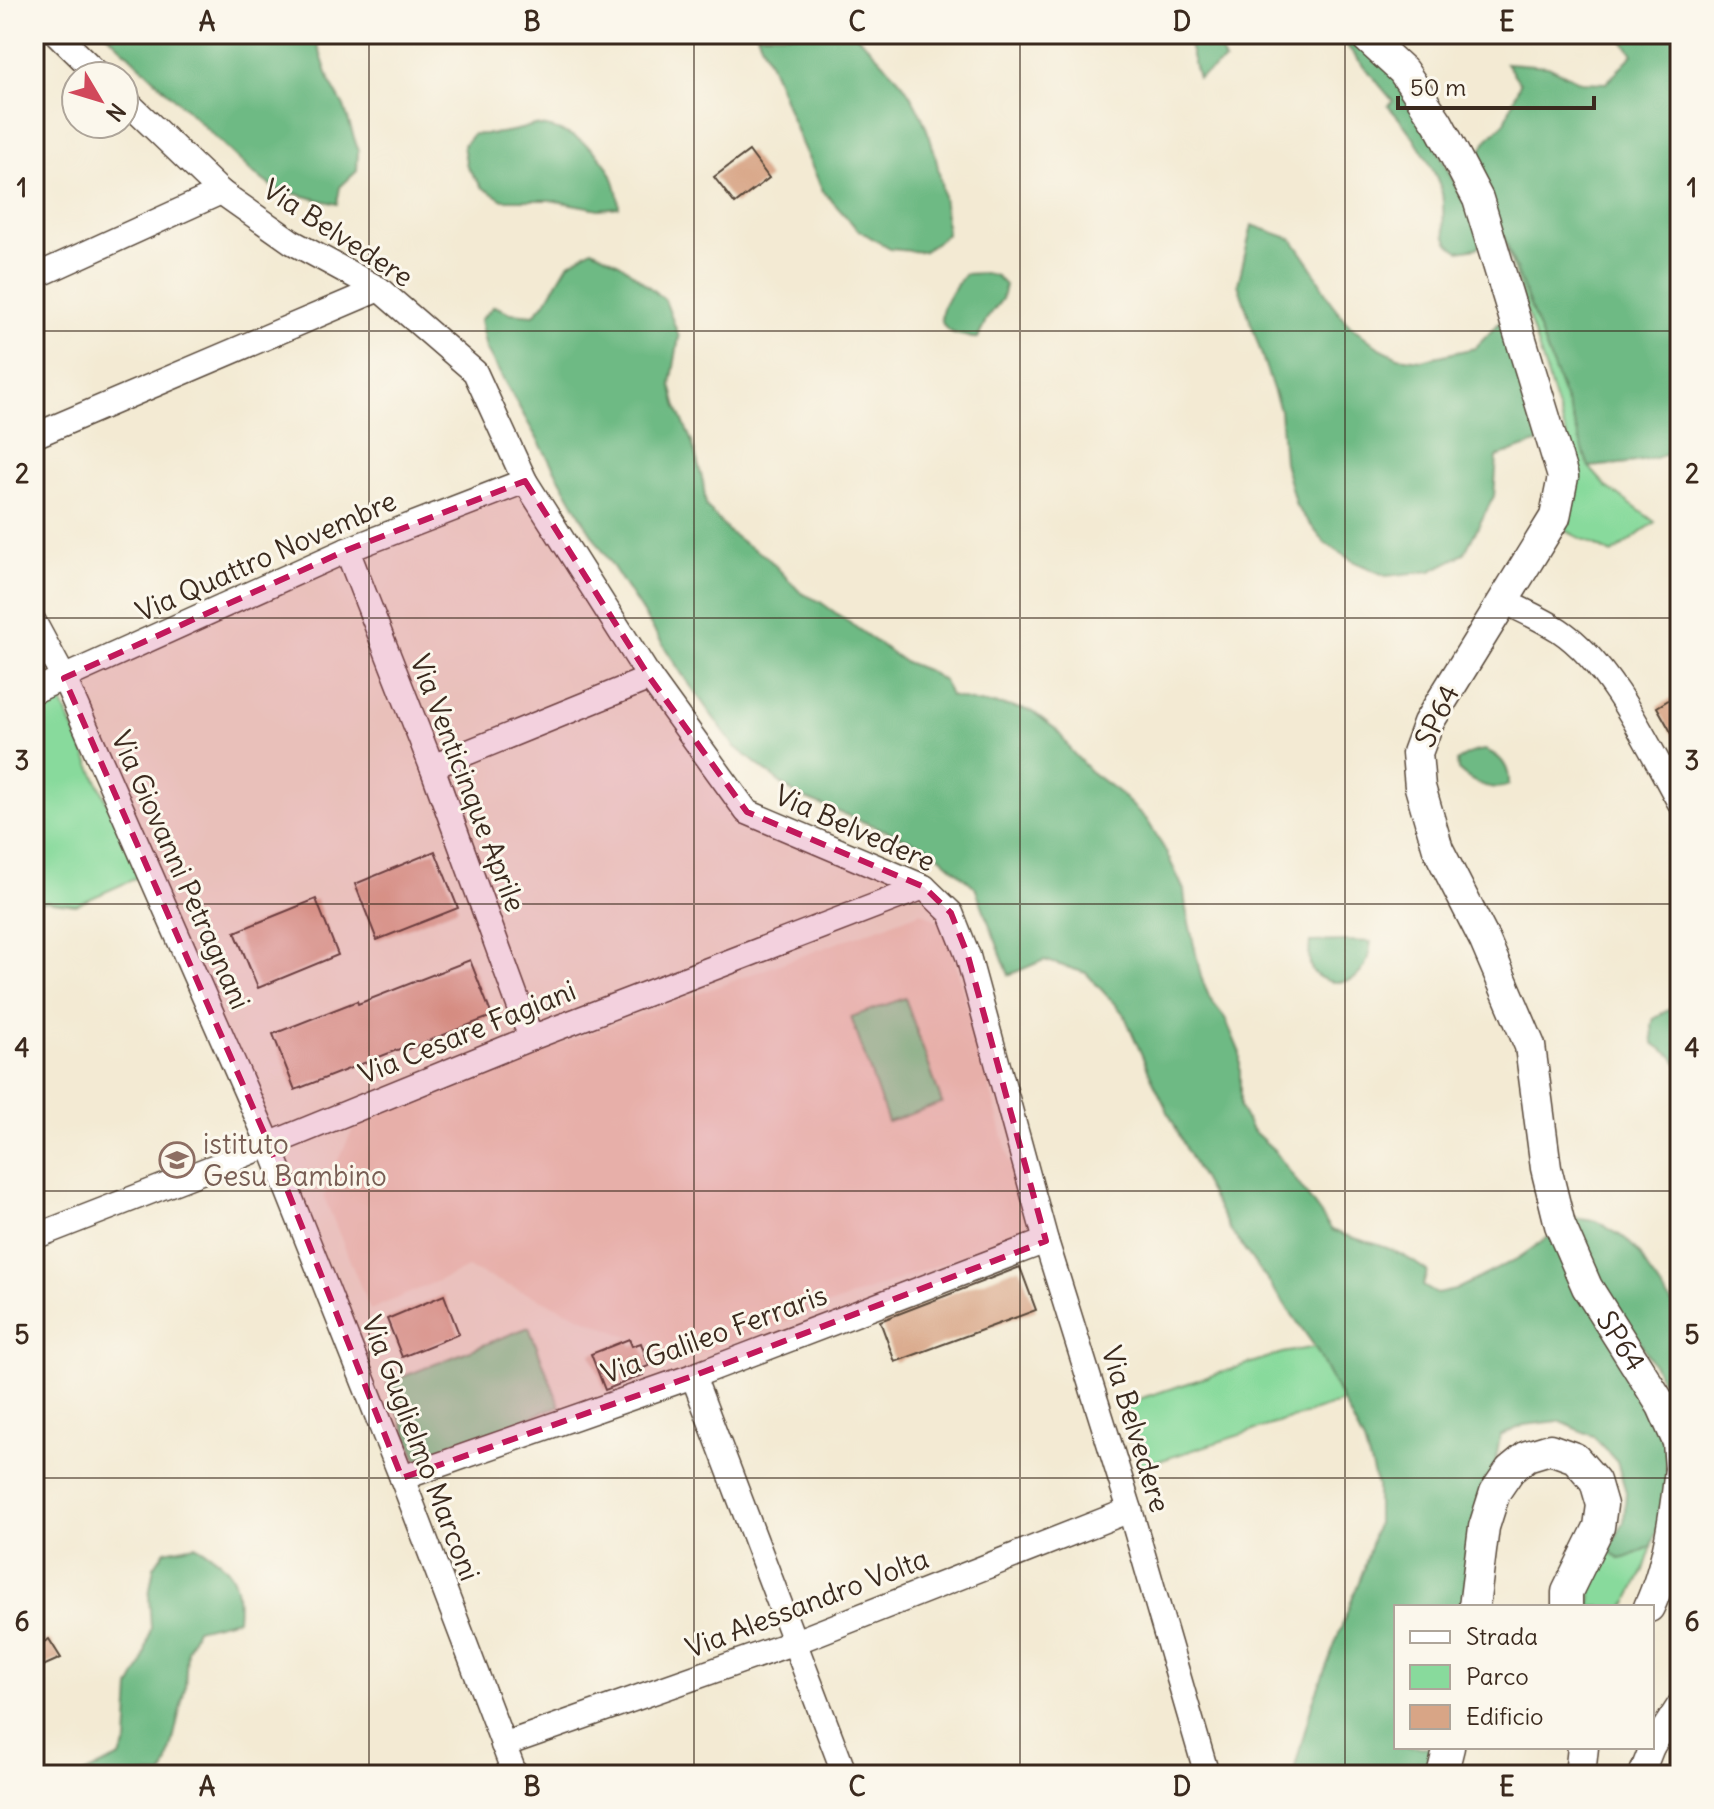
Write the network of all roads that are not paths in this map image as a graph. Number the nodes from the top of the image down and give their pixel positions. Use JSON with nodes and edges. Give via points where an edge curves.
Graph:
{"nodes":[{"id":1,"x":57,"y":34,"type":"edge"},
{"id":2,"x":1363,"y":34,"type":"edge"},
{"id":3,"x":84,"y":60,"type":"edge"},
{"id":4,"x":140,"y":114,"type":"edge"},
{"id":5,"x":221,"y":192,"type":"junction"},
{"id":6,"x":34,"y":277,"type":"edge"},
{"id":7,"x":379,"y":289,"type":"junction"},
{"id":8,"x":34,"y":436,"type":"edge"},
{"id":9,"x":525,"y":481,"type":"junction"},
{"id":10,"x":347,"y":550,"type":"junction"},
{"id":11,"x":1503,"y":601,"type":"junction"},
{"id":12,"x":34,"y":622,"type":"edge"},
{"id":13,"x":64,"y":678,"type":"junction"},
{"id":14,"x":650,"y":678,"type":"junction"},
{"id":15,"x":34,"y":691,"type":"edge"},
{"id":16,"x":432,"y":767,"type":"junction"},
{"id":17,"x":1680,"y":803,"type":"edge"},
{"id":18,"x":924,"y":887,"type":"junction"},
{"id":19,"x":531,"y":1038,"type":"junction"},
{"id":20,"x":269,"y":1144,"type":"junction"},
{"id":21,"x":34,"y":1237,"type":"edge"},
{"id":22,"x":1046,"y":1241,"type":"junction"},
{"id":23,"x":693,"y":1376,"type":"junction"},
{"id":24,"x":1680,"y":1468,"type":"edge"},
{"id":25,"x":402,"y":1478,"type":"junction"},
{"id":26,"x":1130,"y":1510,"type":"junction"},
{"id":27,"x":1474,"y":1605,"type":"edge"},
{"id":28,"x":1567,"y":1605,"type":"edge"},
{"id":29,"x":1650,"y":1605,"type":"edge"},
{"id":30,"x":795,"y":1642,"type":"junction"},
{"id":31,"x":1680,"y":1704,"type":"edge"},
{"id":32,"x":1654,"y":1744,"type":"edge"},
{"id":33,"x":503,"y":1745,"type":"junction"},
{"id":34,"x":1448,"y":1749,"type":"edge"},
{"id":35,"x":1583,"y":1749,"type":"edge"},
{"id":36,"x":1651,"y":1749,"type":"edge"},
{"id":37,"x":515,"y":1775,"type":"edge"},
{"id":38,"x":845,"y":1775,"type":"edge"},
{"id":39,"x":1207,"y":1775,"type":"edge"},
{"id":40,"x":1442,"y":1775,"type":"edge"},
{"id":41,"x":1580,"y":1775,"type":"edge"},
{"id":42,"x":1641,"y":1775,"type":"edge"}],
"edges":[{"from":1,"to":3,"type":"street"},
{"from":2,"to":11,"type":"street","name":"SP64","via":[[1403,71],[1478,199],[1563,477],[1555,517]]},
{"from":4,"to":5,"type":"street","name":"Via Belvedere"},
{"from":5,"to":6,"type":"street"},
{"from":5,"to":7,"type":"street","name":"Via Belvedere","via":[[292,242]]},
{"from":7,"to":8,"type":"street"},
{"from":7,"to":9,"type":"street","name":"Via Belvedere","via":[[475,372]]},
{"from":9,"to":10,"type":"street","name":"Via Quattro Novembre"},
{"from":9,"to":14,"type":"street","name":"Via Belvedere"},
{"from":10,"to":13,"type":"street","name":"Via Quattro Novembre"},
{"from":10,"to":16,"type":"street","name":"Via Venticinque Aprile"},
{"from":11,"to":17,"type":"street","via":[[1560,631],[1590,657],[1623,701]]},
{"from":11,"to":24,"type":"street","name":"SP64","via":[[1428,723],[1417,753],[1420,787],[1438,849],[1530,1046],[1546,1168],[1560,1225],[1587,1287],[1662,1406],[1678,1442]]},
{"from":12,"to":13,"type":"street","name":"Via Giovanni Petragnani"},
{"from":13,"to":15,"type":"street","name":"Via Quattro Novembre"},
{"from":13,"to":20,"type":"street","name":"Via Giovanni Petragnani"},
{"from":14,"to":16,"type":"street"},
{"from":14,"to":18,"type":"street","name":"Via Belvedere","via":[[747,812]]},
{"from":16,"to":19,"type":"street","name":"Via Venticinque Aprile"},
{"from":18,"to":19,"type":"street","name":"Via Cesare Fagiani"},
{"from":18,"to":22,"type":"street","name":"Via Belvedere","via":[[951,913],[968,956]]},
{"from":19,"to":20,"type":"street","name":"Via Cesare Fagiani"},
{"from":20,"to":21,"type":"street","name":"Via Cesare Fagiani"},
{"from":20,"to":25,"type":"street","name":"Via Guglielmo Marconi"},
{"from":22,"to":23,"type":"street","name":"Via Galileo Ferraris"},
{"from":22,"to":26,"type":"street","name":"Via Belvedere"},
{"from":23,"to":25,"type":"street","name":"Via Galileo Ferraris"},
{"from":23,"to":30,"type":"street"},
{"from":24,"to":29,"type":"street","name":"SP64","via":[[1663,1565]]},
{"from":25,"to":33,"type":"street","name":"Via Guglielmo Marconi"},
{"from":26,"to":30,"type":"street","name":"Via Alessandro Volta"},
{"from":26,"to":39,"type":"street","name":"Via Belvedere"},
{"from":27,"to":28,"type":"street","via":[[1484,1527],[1495,1492],[1527,1456],[1550,1449],[1575,1458],[1595,1481],[1602,1505],[1599,1527],[1567,1592]]},
{"from":30,"to":33,"type":"street","name":"Via Alessandro Volta"},
{"from":30,"to":38,"type":"street"},
{"from":31,"to":32,"type":"street"},
{"from":33,"to":37,"type":"street","name":"Via Guglielmo Marconi"},
{"from":34,"to":40,"type":"street"},
{"from":35,"to":41,"type":"street"},
{"from":36,"to":42,"type":"street"}]}
